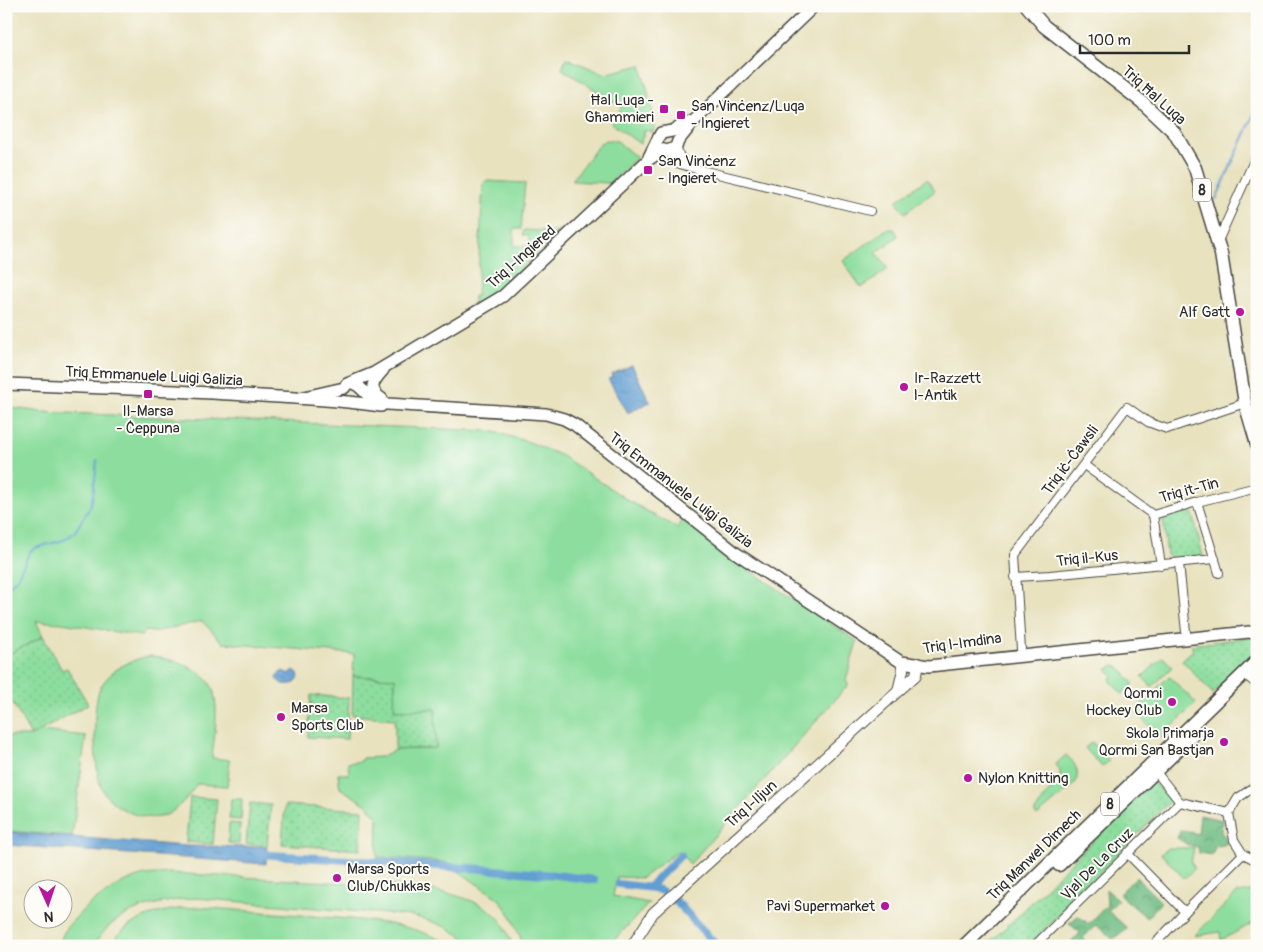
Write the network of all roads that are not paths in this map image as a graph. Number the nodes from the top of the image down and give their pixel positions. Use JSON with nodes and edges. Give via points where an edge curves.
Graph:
{"nodes":[{"id":1,"x":814,"y":6,"type":"edge"},
{"id":2,"x":1027,"y":6,"type":"edge"},
{"id":3,"x":669,"y":143,"type":"junction"},
{"id":4,"x":1257,"y":154,"type":"edge"},
{"id":5,"x":870,"y":211,"type":"dead end"},
{"id":6,"x":1218,"y":241,"type":"junction"},
{"id":7,"x":387,"y":364,"type":"junction"},
{"id":8,"x":6,"y":384,"type":"edge"},
{"id":9,"x":355,"y":393,"type":"junction"},
{"id":10,"x":1245,"y":403,"type":"junction"},
{"id":11,"x":428,"y":406,"type":"junction"},
{"id":12,"x":1257,"y":444,"type":"edge"},
{"id":13,"x":1084,"y":465,"type":"junction"},
{"id":14,"x":1257,"y":487,"type":"edge"},
{"id":15,"x":1196,"y":502,"type":"junction"},
{"id":16,"x":1153,"y":515,"type":"junction"},
{"id":17,"x":1215,"y":559,"type":"junction"},
{"id":18,"x":1178,"y":563,"type":"junction"},
{"id":19,"x":1161,"y":564,"type":"junction"},
{"id":20,"x":1219,"y":573,"type":"dead end"},
{"id":21,"x":1016,"y":577,"type":"junction"},
{"id":22,"x":1257,"y":625,"type":"edge"},
{"id":23,"x":1186,"y":632,"type":"junction"},
{"id":24,"x":1257,"y":634,"type":"edge"},
{"id":25,"x":1021,"y":650,"type":"junction"},
{"id":26,"x":1257,"y":661,"type":"edge"},
{"id":27,"x":901,"y":662,"type":"junction"},
{"id":28,"x":918,"y":664,"type":"junction"},
{"id":29,"x":1254,"y":678,"type":"edge"},
{"id":30,"x":898,"y":692,"type":"junction"},
{"id":31,"x":1156,"y":772,"type":"junction"},
{"id":32,"x":1257,"y":785,"type":"edge"},
{"id":33,"x":1180,"y":802,"type":"junction"},
{"id":34,"x":1230,"y":813,"type":"junction"},
{"id":35,"x":1127,"y":853,"type":"junction"},
{"id":36,"x":1243,"y":854,"type":"junction"},
{"id":37,"x":1257,"y":861,"type":"edge"},
{"id":38,"x":1184,"y":912,"type":"junction"},
{"id":39,"x":1040,"y":939,"type":"junction"},
{"id":40,"x":632,"y":946,"type":"edge"},
{"id":41,"x":964,"y":946,"type":"edge"},
{"id":42,"x":975,"y":946,"type":"edge"},
{"id":43,"x":1034,"y":946,"type":"edge"},
{"id":44,"x":1048,"y":946,"type":"edge"},
{"id":45,"x":1153,"y":946,"type":"edge"}],
"edges":[{"from":1,"to":3,"type":"main road","name":"Triq l-Ingiered"},
{"from":2,"to":6,"type":"highway","name":"Triq Ħal Luqa","number":"8","via":[[1044,26],[1142,102],[1174,132],[1195,168]]},
{"from":3,"to":5,"type":"street","via":[[692,168]]},
{"from":3,"to":7,"type":"main road","name":"Triq l-Ingiered","via":[[503,296]]},
{"from":4,"to":6,"type":"street"},
{"from":6,"to":10,"type":"highway","name":"Triq Ħal Luqa","number":"8"},
{"from":7,"to":9,"type":"main road","name":"Triq l-Ingiered"},
{"from":7,"to":11,"type":"main road","via":[[374,380],[375,395]]},
{"from":8,"to":9,"type":"main road","name":"Triq Emmanuele Luigi Galizia","via":[[300,398]]},
{"from":9,"to":11,"type":"main road","name":"Triq Emmanuele Luigi Galizia","via":[[385,407]]},
{"from":10,"to":12,"type":"highway","name":"Triq Ħal Luqa","number":"8"},
{"from":10,"to":13,"type":"street","name":"Triq iċ-Ċawsli","via":[[1167,429],[1148,422],[1127,407]]},
{"from":11,"to":27,"type":"main road","name":"Triq Emmanuele Luigi Galizia","via":[[546,414],[564,419],[736,553]]},
{"from":13,"to":16,"type":"street","name":"Triq it-Tin"},
{"from":13,"to":21,"type":"street","name":"Triq iċ-Ċawsli","via":[[1015,555]]},
{"from":14,"to":15,"type":"street","name":"Triq it-Tin"},
{"from":15,"to":16,"type":"street","name":"Triq it-Tin"},
{"from":15,"to":17,"type":"street"},
{"from":16,"to":19,"type":"street"},
{"from":17,"to":18,"type":"street","name":"Triq il-Kus"},
{"from":17,"to":20,"type":"street"},
{"from":18,"to":19,"type":"street","name":"Triq il-Kus"},
{"from":18,"to":23,"type":"street"},
{"from":19,"to":21,"type":"street","name":"Triq il-Kus"},
{"from":21,"to":25,"type":"street","name":"Triq iċ-Ċawsli"},
{"from":22,"to":23,"type":"main road","name":"Triq l-Imdina"},
{"from":23,"to":25,"type":"main road","name":"Triq l-Imdina"},
{"from":24,"to":28,"type":"main road","name":"Triq l-Imdina","via":[[1249,632],[929,666]]},
{"from":25,"to":28,"type":"main road","name":"Triq l-Imdina"},
{"from":26,"to":41,"type":"highway","name":"Triq Manwel Dimech","number":"8"},
{"from":27,"to":28,"type":"main road","name":"Triq Emmanuele Luigi Galizia"},
{"from":27,"to":30,"type":"street","via":[[903,670]]},
{"from":28,"to":30,"type":"street","name":"Triq l-Iljun","via":[[916,675]]},
{"from":29,"to":31,"type":"highway","name":"Triq Manwel Dimech","number":"8"},
{"from":30,"to":40,"type":"street","name":"Triq l-Iljun","via":[[653,913]]},
{"from":31,"to":33,"type":"street"},
{"from":31,"to":42,"type":"highway","name":"Triq Manwel Dimech","number":"8"},
{"from":32,"to":34,"type":"street","via":[[1238,798]]},
{"from":33,"to":34,"type":"street"},
{"from":33,"to":35,"type":"street","name":"Vjal De La Cruz"},
{"from":34,"to":36,"type":"street","via":[[1234,840]]},
{"from":35,"to":38,"type":"street"},
{"from":35,"to":39,"type":"street","name":"Vjal De La Cruz"},
{"from":36,"to":37,"type":"street"},
{"from":36,"to":38,"type":"street"},
{"from":38,"to":45,"type":"street"},
{"from":39,"to":43,"type":"street","name":"Vjal De La Cruz"},
{"from":39,"to":44,"type":"street"}]}
